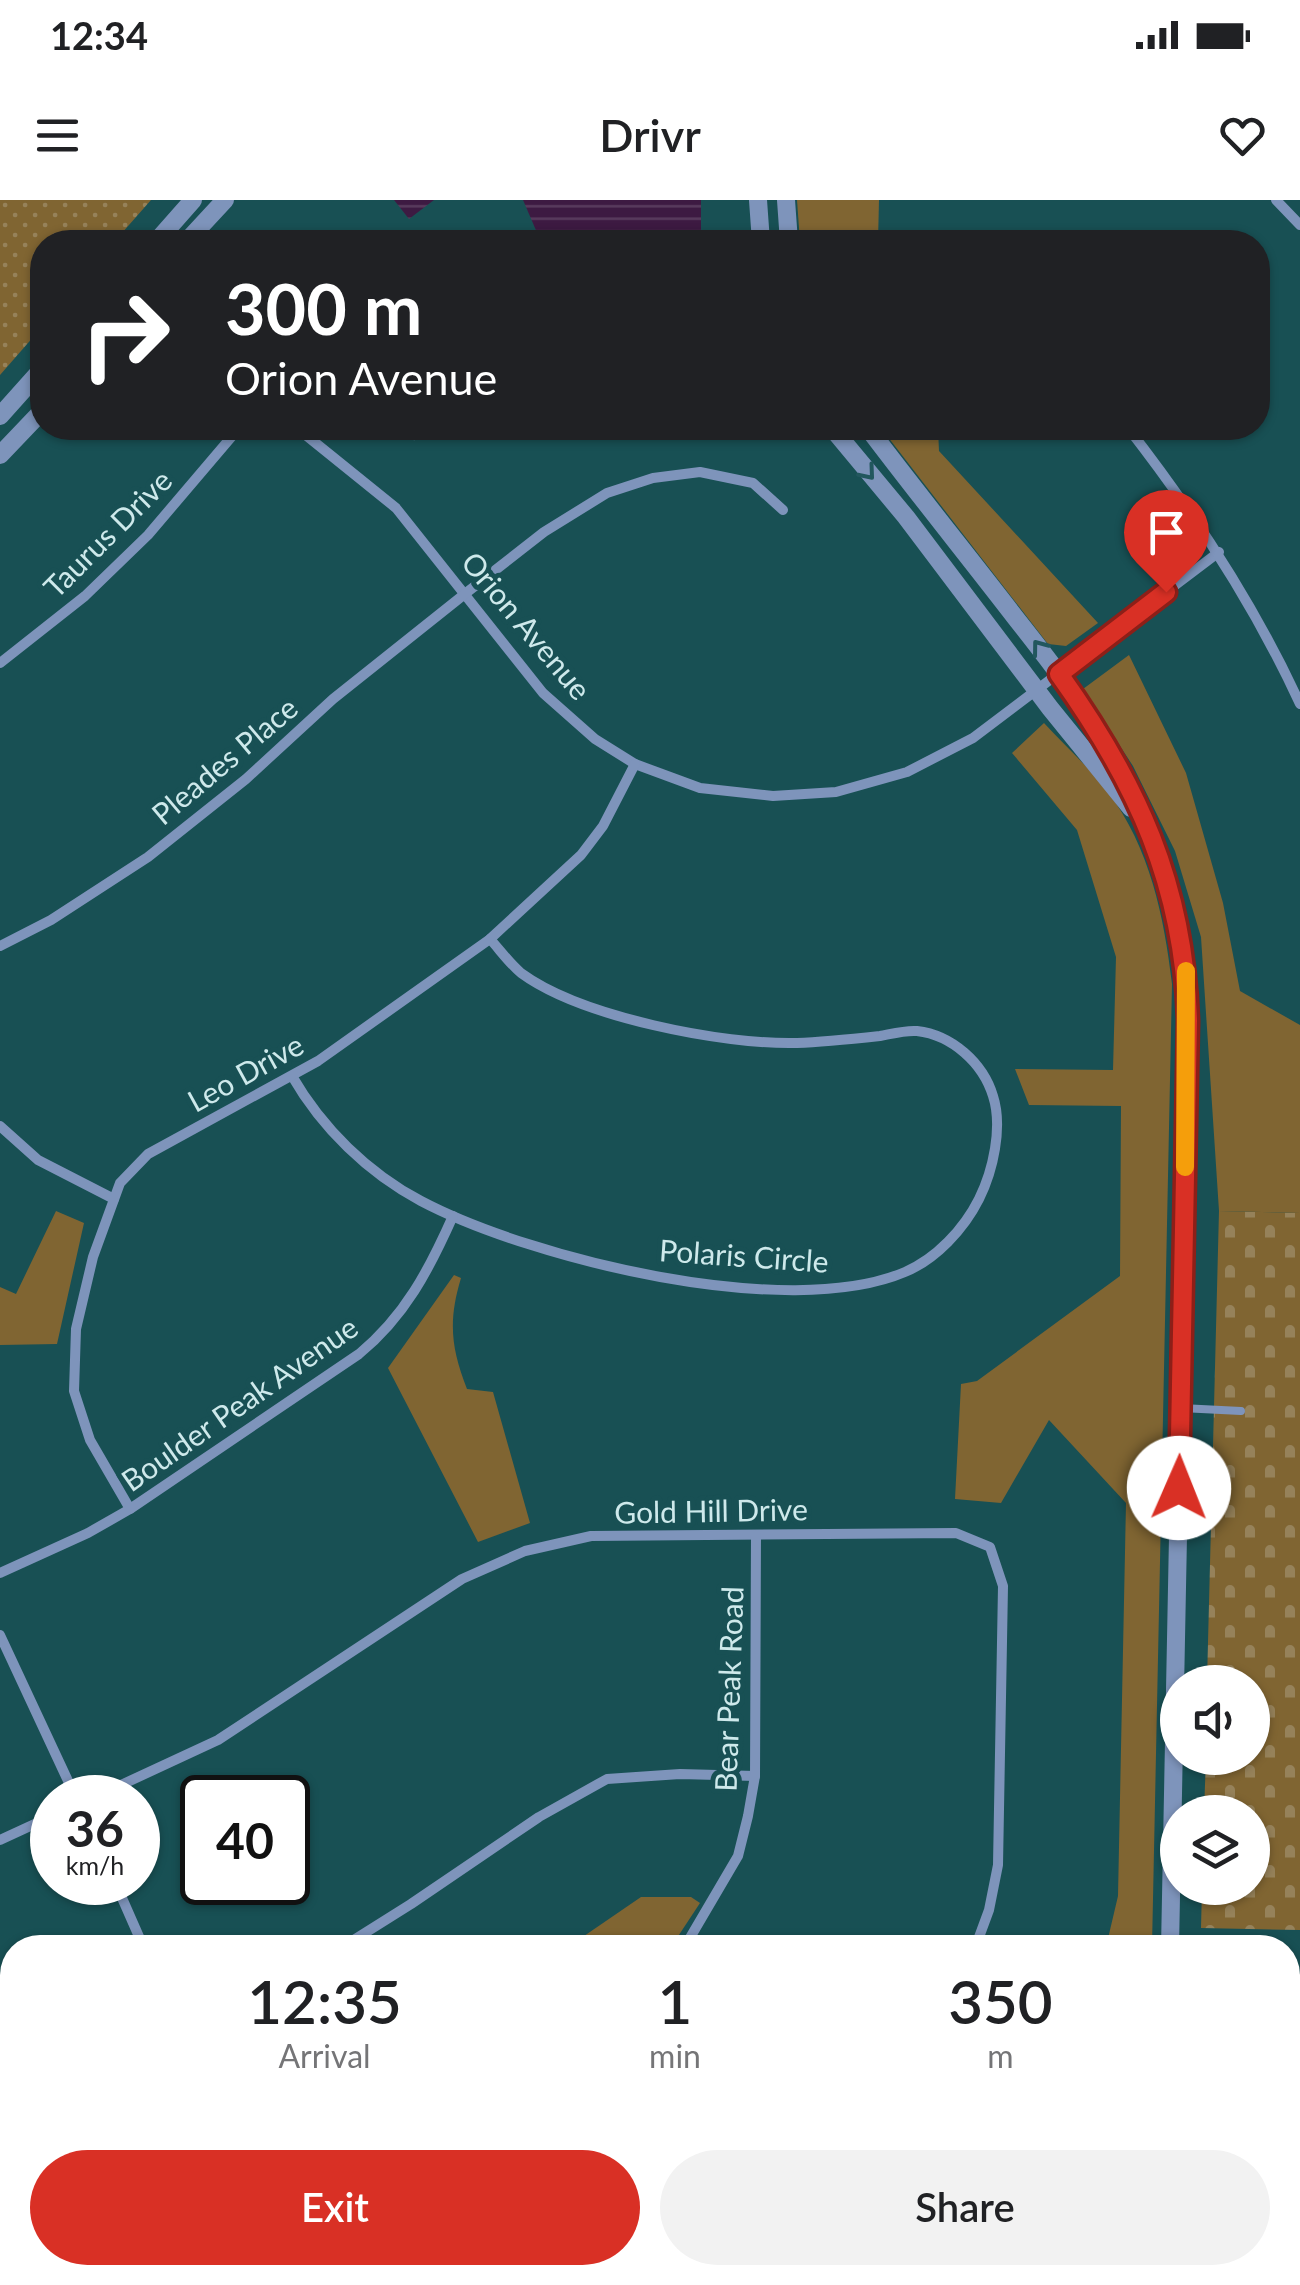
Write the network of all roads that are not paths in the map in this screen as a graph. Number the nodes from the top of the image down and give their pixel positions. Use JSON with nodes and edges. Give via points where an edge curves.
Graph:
{"nodes":[{"id":1,"x":193,"y":200,"type":"edge"},
{"id":2,"x":225,"y":200,"type":"edge"},
{"id":3,"x":758,"y":200,"type":"edge"},
{"id":4,"x":786,"y":200,"type":"edge"},
{"id":5,"x":1276,"y":200,"type":"edge"},
{"id":6,"x":1299,"y":200,"type":"edge"},
{"id":7,"x":1288,"y":210,"type":"junction"},
{"id":8,"x":1300,"y":225,"type":"edge"},
{"id":9,"x":167,"y":230,"type":"edge"},
{"id":10,"x":197,"y":230,"type":"edge"},
{"id":11,"x":760,"y":230,"type":"edge"},
{"id":12,"x":788,"y":230,"type":"edge"},
{"id":13,"x":30,"y":382,"type":"edge"},
{"id":14,"x":0,"y":416,"type":"edge"},
{"id":15,"x":30,"y":424,"type":"edge"},
{"id":16,"x":228,"y":440,"type":"edge"},
{"id":17,"x":313,"y":440,"type":"edge"},
{"id":18,"x":842,"y":440,"type":"edge"},
{"id":19,"x":877,"y":440,"type":"edge"},
{"id":20,"x":1137,"y":440,"type":"edge"},
{"id":21,"x":0,"y":456,"type":"edge"},
{"id":22,"x":783,"y":510,"type":"dead end"},
{"id":23,"x":1219,"y":552,"type":"junction"},
{"id":24,"x":466,"y":592,"type":"junction"},
{"id":25,"x":0,"y":664,"type":"edge"},
{"id":26,"x":1059,"y":674,"type":"junction"},
{"id":27,"x":1038,"y":691,"type":"junction"},
{"id":28,"x":1300,"y":704,"type":"edge"},
{"id":29,"x":635,"y":764,"type":"junction"},
{"id":30,"x":1157,"y":852,"type":"junction"},
{"id":31,"x":490,"y":939,"type":"junction"},
{"id":32,"x":0,"y":946,"type":"edge"},
{"id":33,"x":292,"y":1076,"type":"junction"},
{"id":34,"x":0,"y":1126,"type":"edge"},
{"id":35,"x":114,"y":1199,"type":"junction"},
{"id":36,"x":453,"y":1216,"type":"junction"},
{"id":37,"x":1180,"y":1408,"type":"junction"},
{"id":38,"x":1242,"y":1411,"type":"dead end"},
{"id":39,"x":130,"y":1509,"type":"junction"},
{"id":40,"x":756,"y":1534,"type":"junction"},
{"id":41,"x":0,"y":1573,"type":"edge"},
{"id":42,"x":0,"y":1635,"type":"edge"},
{"id":43,"x":65,"y":1775,"type":"edge"},
{"id":44,"x":143,"y":1775,"type":"edge"},
{"id":45,"x":754,"y":1776,"type":"junction"},
{"id":46,"x":30,"y":1826,"type":"edge"},
{"id":47,"x":0,"y":1840,"type":"edge"},
{"id":48,"x":125,"y":1905,"type":"edge"},
{"id":49,"x":138,"y":1935,"type":"edge"},
{"id":50,"x":361,"y":1935,"type":"edge"},
{"id":51,"x":692,"y":1935,"type":"edge"},
{"id":52,"x":980,"y":1935,"type":"edge"},
{"id":53,"x":1170,"y":1935,"type":"edge"}],
"edges":[{"from":1,"to":9,"type":"street"},
{"from":2,"to":10,"type":"street"},
{"from":3,"to":11,"type":"street"},
{"from":4,"to":12,"type":"street"},
{"from":5,"to":7,"type":"street"},
{"from":6,"to":7,"type":"street"},
{"from":7,"to":8,"type":"street"},
{"from":13,"to":14,"type":"street"},
{"from":15,"to":21,"type":"street"},
{"from":16,"to":25,"type":"street","name":"Taurus Drive","via":[[148,535]]},
{"from":17,"to":24,"type":"street","name":"Orion Avenue","via":[[396,508]]},
{"from":18,"to":27,"type":"street","one_way":true},
{"from":26,"to":19,"type":"street","one_way":true},
{"from":20,"to":23,"type":"street"},
{"from":22,"to":24,"type":"street","name":"Pleades Place","via":[[753,482],[700,472],[653,478],[607,493]]},
{"from":23,"to":26,"type":"street","name":"Orion Avenue"},
{"from":23,"to":28,"type":"street"},
{"from":24,"to":29,"type":"street","name":"Orion Avenue","via":[[544,693],[594,739]]},
{"from":24,"to":32,"type":"street","name":"Pleades Place","via":[[148,857]]},
{"from":26,"to":27,"type":"street","name":"Orion Avenue"},
{"from":26,"to":30,"type":"street","via":[[1134,792]]},
{"from":27,"to":29,"type":"street","name":"Orion Avenue","via":[[923,764],[836,792],[773,796],[700,788]]},
{"from":27,"to":30,"type":"street","via":[[1125,797]]},
{"from":29,"to":31,"type":"street","name":"Leo Drive","via":[[582,854]]},
{"from":30,"to":37,"type":"street","via":[[1187,981]]},
{"from":31,"to":33,"type":"street","name":"Leo Drive"},
{"from":31,"to":36,"type":"street","name":"Polaris Circle","via":[[520,972],[555,992],[680,1032],[793,1044],[916,1031],[948,1040],[976,1062],[994,1097],[996,1135],[983,1190],[952,1238],[908,1272],[847,1286],[790,1289],[658,1277],[586,1262]]},
{"from":33,"to":35,"type":"street","name":"Leo Drive","via":[[148,1154]]},
{"from":33,"to":36,"type":"street","name":"Polaris Circle","via":[[354,1154],[418,1200]]},
{"from":34,"to":35,"type":"street","via":[[38,1160]]},
{"from":35,"to":39,"type":"street","name":"Leo Drive","via":[[76,1329],[74,1391],[90,1440]]},
{"from":36,"to":39,"type":"street","name":"Boulder Peak Avenue","via":[[417,1291],[385,1332]]},
{"from":37,"to":38,"type":"lane"},
{"from":37,"to":53,"type":"street"},
{"from":39,"to":41,"type":"street","name":"Boulder Peak Avenue"},
{"from":40,"to":44,"type":"street","name":"Gold Hill Drive","via":[[591,1536],[525,1551],[462,1579],[218,1740]]},
{"from":40,"to":45,"type":"street","name":"Bear Peak Road"},
{"from":40,"to":52,"type":"street","name":"Gold Hill Drive","via":[[956,1533],[990,1547],[1002,1586],[998,1865]]},
{"from":42,"to":43,"type":"street"},
{"from":45,"to":50,"type":"street","via":[[607,1780],[539,1816]]},
{"from":45,"to":51,"type":"street","name":"Bear Peak Road","via":[[738,1856]]},
{"from":46,"to":47,"type":"street"},
{"from":48,"to":49,"type":"street"}]}
